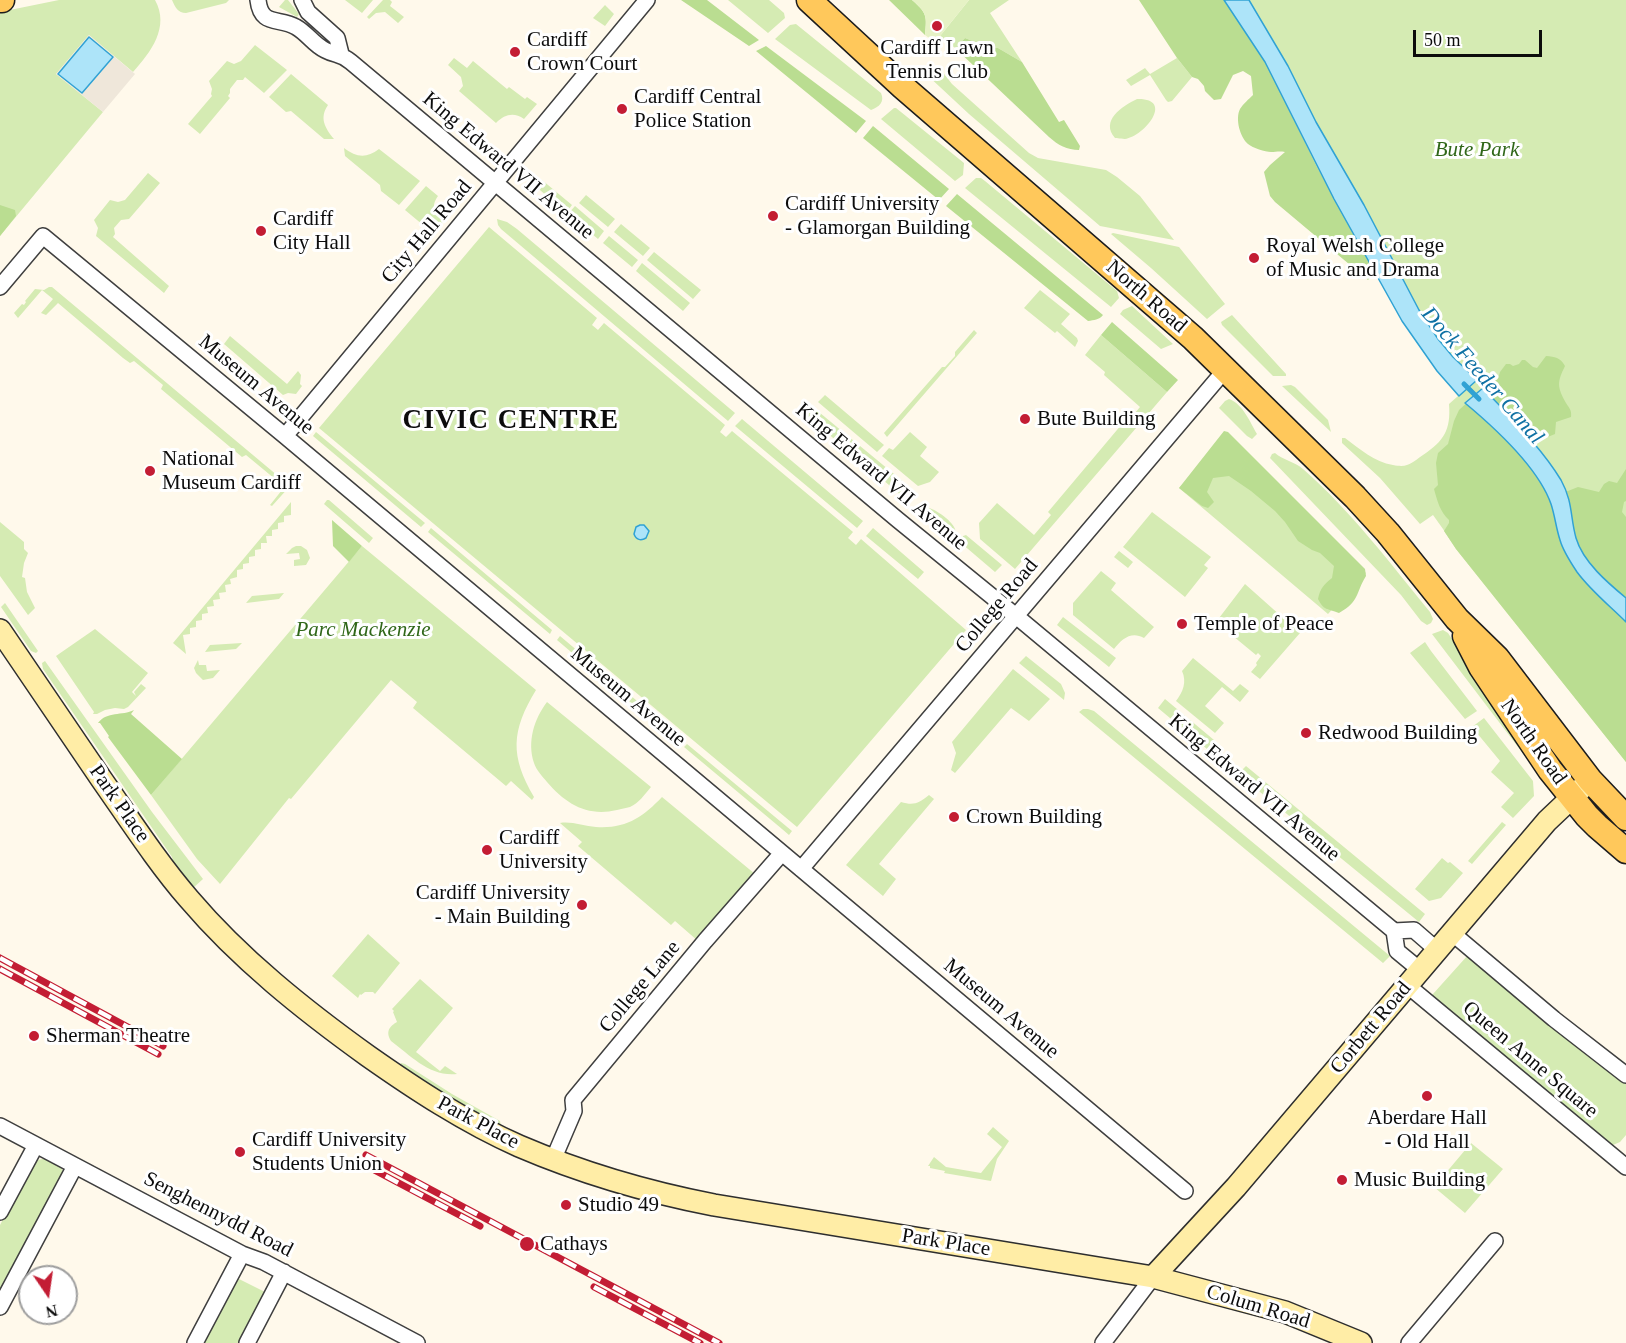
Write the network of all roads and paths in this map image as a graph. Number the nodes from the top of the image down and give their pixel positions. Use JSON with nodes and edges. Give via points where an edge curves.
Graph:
{"nodes":[{"id":1,"x":258,"y":0,"type":"edge"},
{"id":2,"x":302,"y":0,"type":"edge"},
{"id":3,"x":647,"y":0,"type":"edge"},
{"id":4,"x":809,"y":0,"type":"edge"},
{"id":5,"x":341,"y":54,"type":"junction"},
{"id":6,"x":496,"y":183,"type":"junction"},
{"id":7,"x":0,"y":287,"type":"edge"},
{"id":8,"x":1225,"y":370,"type":"junction"},
{"id":9,"x":285,"y":436,"type":"junction"},
{"id":10,"x":1016,"y":616,"type":"junction"},
{"id":11,"x":1457,"y":619,"type":"junction"},
{"id":12,"x":0,"y":630,"type":"edge"},
{"id":13,"x":1590,"y":780,"type":"junction"},
{"id":14,"x":1571,"y":796,"type":"junction"},
{"id":15,"x":1626,"y":818,"type":"edge"},
{"id":16,"x":1626,"y":851,"type":"edge"},
{"id":17,"x":782,"y":853,"type":"junction"},
{"id":18,"x":801,"y":869,"type":"junction"},
{"id":19,"x":1394,"y":931,"type":"junction"},
{"id":20,"x":1452,"y":933,"type":"junction"},
{"id":21,"x":1437,"y":950,"type":"junction"},
{"id":22,"x":1414,"y":978,"type":"junction"},
{"id":23,"x":1626,"y":1075,"type":"edge"},
{"id":24,"x":0,"y":1125,"type":"edge"},
{"id":25,"x":36,"y":1145,"type":"junction"},
{"id":26,"x":553,"y":1160,"type":"junction"},
{"id":27,"x":75,"y":1166,"type":"junction"},
{"id":28,"x":1626,"y":1167,"type":"edge"},
{"id":29,"x":1185,"y":1191,"type":"dead end"},
{"id":30,"x":0,"y":1212,"type":"edge"},
{"id":31,"x":1495,"y":1241,"type":"dead end"},
{"id":32,"x":242,"y":1254,"type":"junction"},
{"id":33,"x":284,"y":1272,"type":"junction"},
{"id":34,"x":1153,"y":1276,"type":"junction"},
{"id":35,"x":0,"y":1307,"type":"edge"},
{"id":36,"x":195,"y":1343,"type":"edge"},
{"id":37,"x":247,"y":1343,"type":"edge"},
{"id":38,"x":417,"y":1343,"type":"edge"},
{"id":39,"x":1102,"y":1343,"type":"edge"},
{"id":40,"x":1361,"y":1343,"type":"edge"},
{"id":41,"x":1409,"y":1343,"type":"edge"}],
"edges":[{"from":1,"to":5,"type":"street","name":"King Edward VII Avenue","via":[[268,19],[296,26],[325,50]]},
{"from":2,"to":5,"type":"street","name":"King Edward VII Avenue","via":[[308,12],[337,38]]},
{"from":3,"to":6,"type":"street","name":"City Hall Road"},
{"from":4,"to":8,"type":"main road","name":"North Road"},
{"from":5,"to":6,"type":"street","name":"King Edward VII Avenue"},
{"from":6,"to":9,"type":"street","name":"City Hall Road"},
{"from":6,"to":10,"type":"street","name":"King Edward VII Avenue"},
{"from":7,"to":9,"type":"street","name":"Museum Avenue","via":[[43,236]]},
{"from":8,"to":10,"type":"street","name":"College Road"},
{"from":8,"to":11,"type":"main road","name":"North Road","via":[[1372,514]]},
{"from":9,"to":17,"type":"street","name":"Museum Avenue"},
{"from":10,"to":18,"type":"street","name":"College Road"},
{"from":10,"to":19,"type":"street","name":"King Edward VII Avenue"},
{"from":11,"to":13,"type":"main road","name":"North Road","via":[[1497,658]]},
{"from":11,"to":14,"type":"main road","name":"North Road","via":[[1481,667]]},
{"from":12,"to":26,"type":"street","name":"Park Place","via":[[155,857],[225,938],[310,1013],[399,1077],[489,1131]]},
{"from":13,"to":14,"type":"street","name":"Corbett Road"},
{"from":13,"to":15,"type":"main road","name":"North Road"},
{"from":14,"to":16,"type":"main road","name":"North Road"},
{"from":14,"to":20,"type":"street","name":"Corbett Road"},
{"from":17,"to":18,"type":"street","name":"Museum Avenue"},
{"from":17,"to":26,"type":"street","name":"College Lane","via":[[573,1100],[574,1111]]},
{"from":18,"to":29,"type":"street","name":"Museum Avenue"},
{"from":19,"to":21,"type":"street","name":"King Edward VII Avenue","via":[[1414,930]]},
{"from":19,"to":22,"type":"street","name":"King Edward VII Avenue","via":[[1397,951]]},
{"from":20,"to":21,"type":"street","name":"Corbett Road"},
{"from":20,"to":23,"type":"street"},
{"from":21,"to":22,"type":"street","name":"Corbett Road"},
{"from":22,"to":28,"type":"street","name":"Queen Anne Square"},
{"from":22,"to":34,"type":"street","name":"Corbett Road","via":[[1236,1187]]},
{"from":24,"to":25,"type":"street","name":"Senghennydd Road"},
{"from":25,"to":27,"type":"street","name":"Senghennydd Road"},
{"from":25,"to":30,"type":"street"},
{"from":26,"to":34,"type":"street","name":"Park Place","via":[[696,1202]]},
{"from":27,"to":32,"type":"street","name":"Senghennydd Road"},
{"from":27,"to":35,"type":"street"},
{"from":31,"to":41,"type":"street"},
{"from":32,"to":33,"type":"street","name":"Senghennydd Road"},
{"from":32,"to":36,"type":"street"},
{"from":33,"to":37,"type":"street"},
{"from":33,"to":38,"type":"street","name":"Senghennydd Road"},
{"from":34,"to":39,"type":"street"},
{"from":34,"to":40,"type":"street","name":"Colum Road","via":[[1285,1312]]}]}
